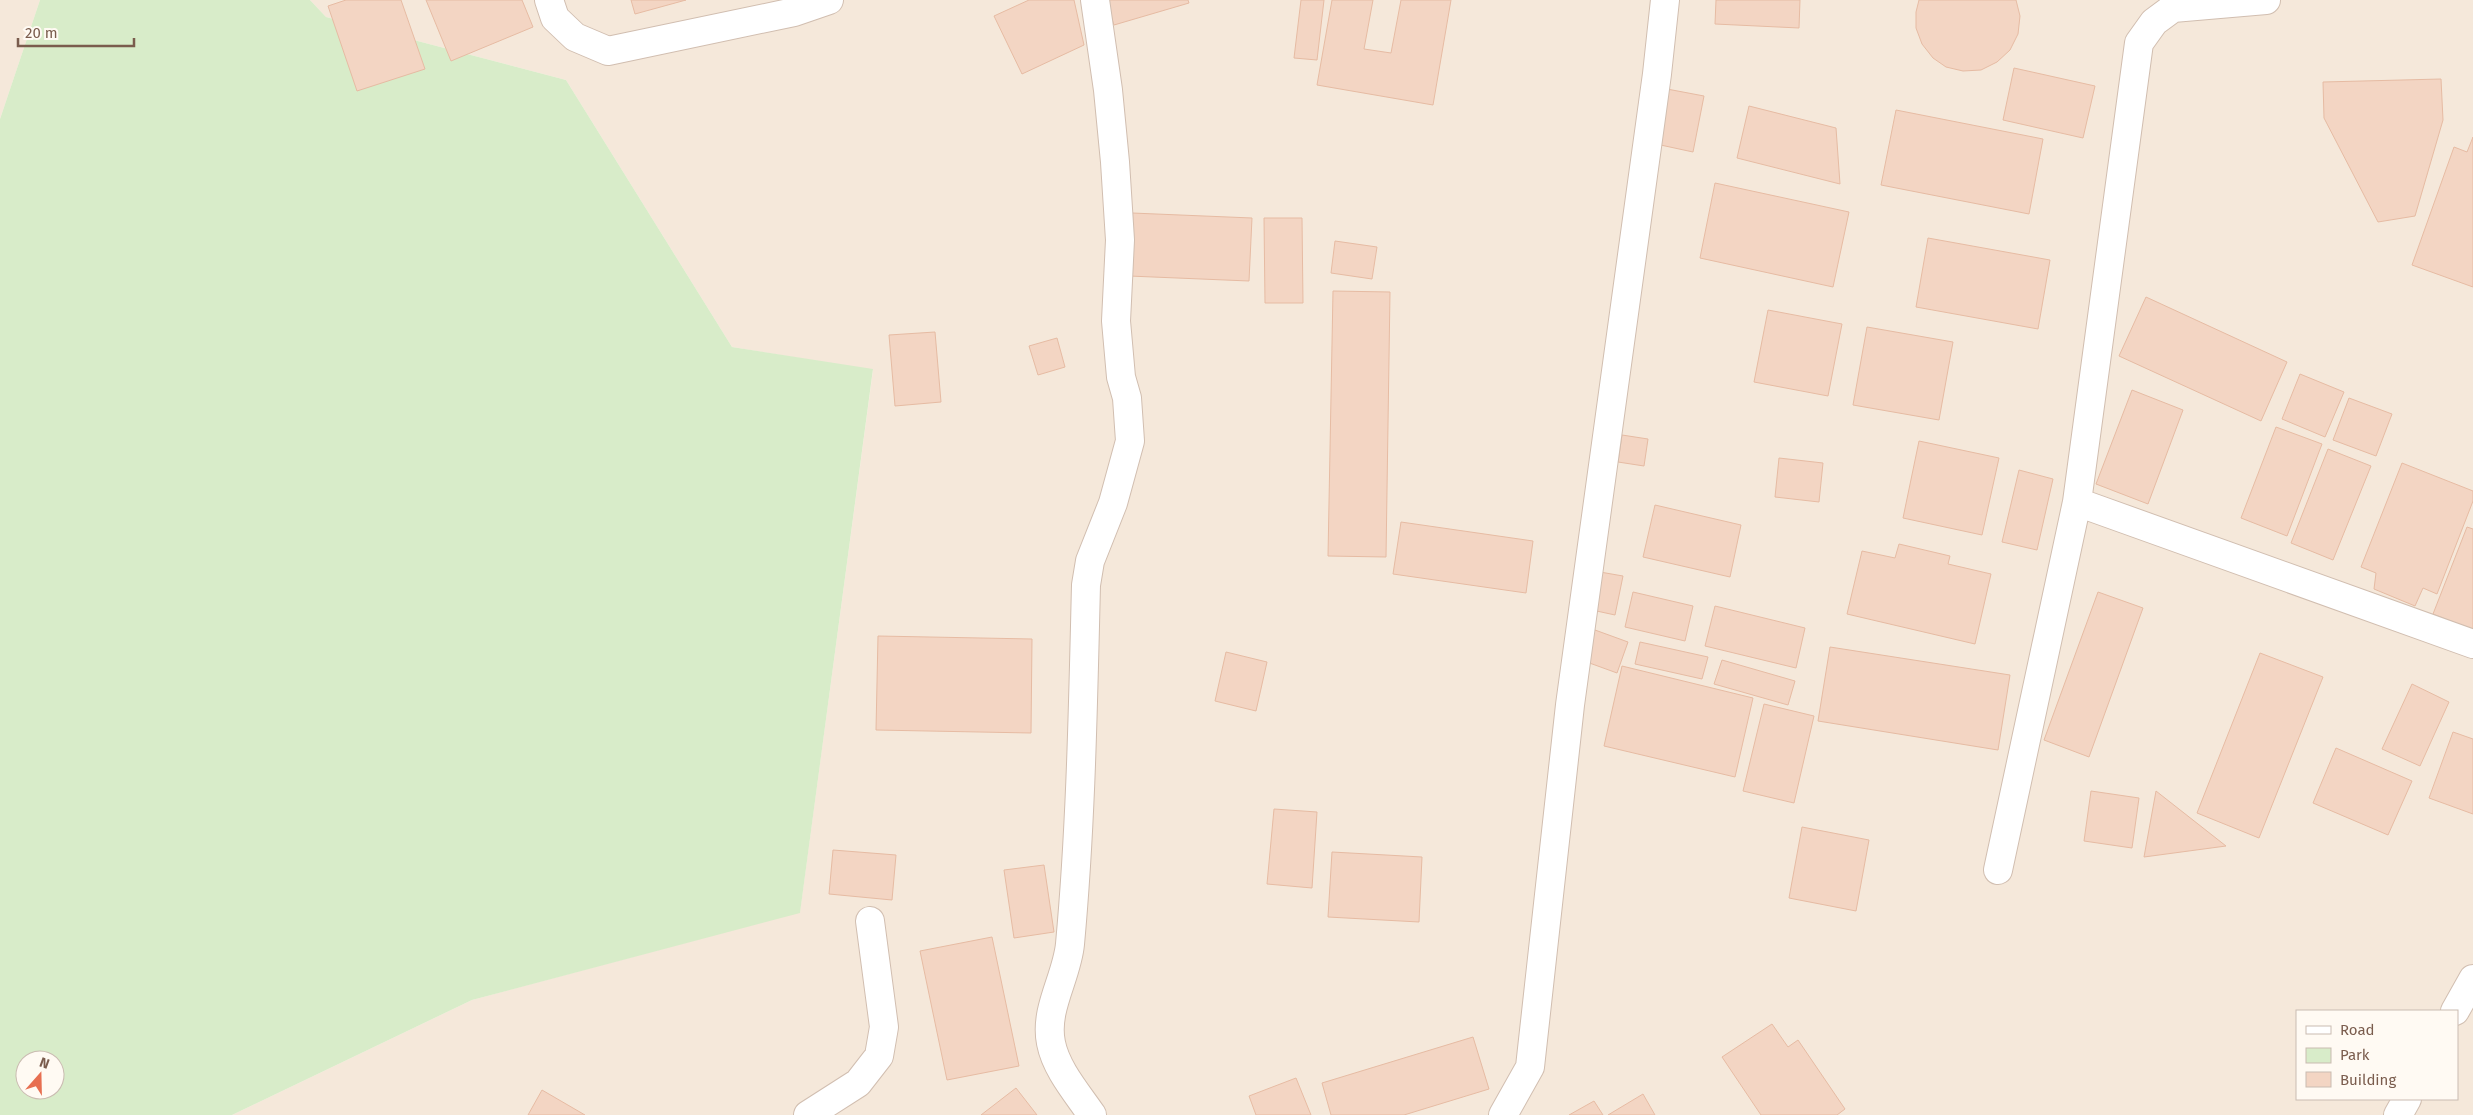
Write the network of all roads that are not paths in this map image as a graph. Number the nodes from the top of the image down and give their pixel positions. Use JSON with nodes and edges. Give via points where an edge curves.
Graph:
{"nodes":[{"id":1,"x":549,"y":0,"type":"edge"},
{"id":2,"x":829,"y":0,"type":"edge"},
{"id":3,"x":1095,"y":0,"type":"edge"},
{"id":4,"x":1665,"y":0,"type":"edge"},
{"id":5,"x":2266,"y":0,"type":"edge"},
{"id":6,"x":2076,"y":502,"type":"junction"},
{"id":7,"x":2473,"y":644,"type":"edge"},
{"id":8,"x":1998,"y":870,"type":"dead end"},
{"id":9,"x":870,"y":921,"type":"dead end"},
{"id":10,"x":2473,"y":979,"type":"edge"},
{"id":11,"x":2456,"y":1010,"type":"edge"},
{"id":12,"x":2406,"y":1100,"type":"edge"},
{"id":13,"x":808,"y":1115,"type":"edge"},
{"id":14,"x":1092,"y":1115,"type":"edge"},
{"id":15,"x":1503,"y":1115,"type":"edge"},
{"id":16,"x":2398,"y":1115,"type":"edge"}],
"edges":[{"from":1,"to":2,"type":"street","via":[[554,18],[575,38],[608,51],[794,12]]},
{"from":3,"to":14,"type":"street","via":[[1115,162],[1120,240],[1116,321],[1130,441],[1118,486],[1090,561],[1086,585],[1079,829],[1073,916],[1070,950],[1050,1024],[1050,1042],[1056,1060]]},
{"from":4,"to":15,"type":"street","via":[[1570,705],[1530,1067]]},
{"from":5,"to":6,"type":"street","via":[[2173,8],[2154,22],[2140,43]]},
{"from":6,"to":7,"type":"street"},
{"from":6,"to":8,"type":"street"},
{"from":9,"to":13,"type":"street","via":[[884,1027],[880,1056],[858,1083]]},
{"from":10,"to":11,"type":"street"},
{"from":12,"to":16,"type":"street"}]}
